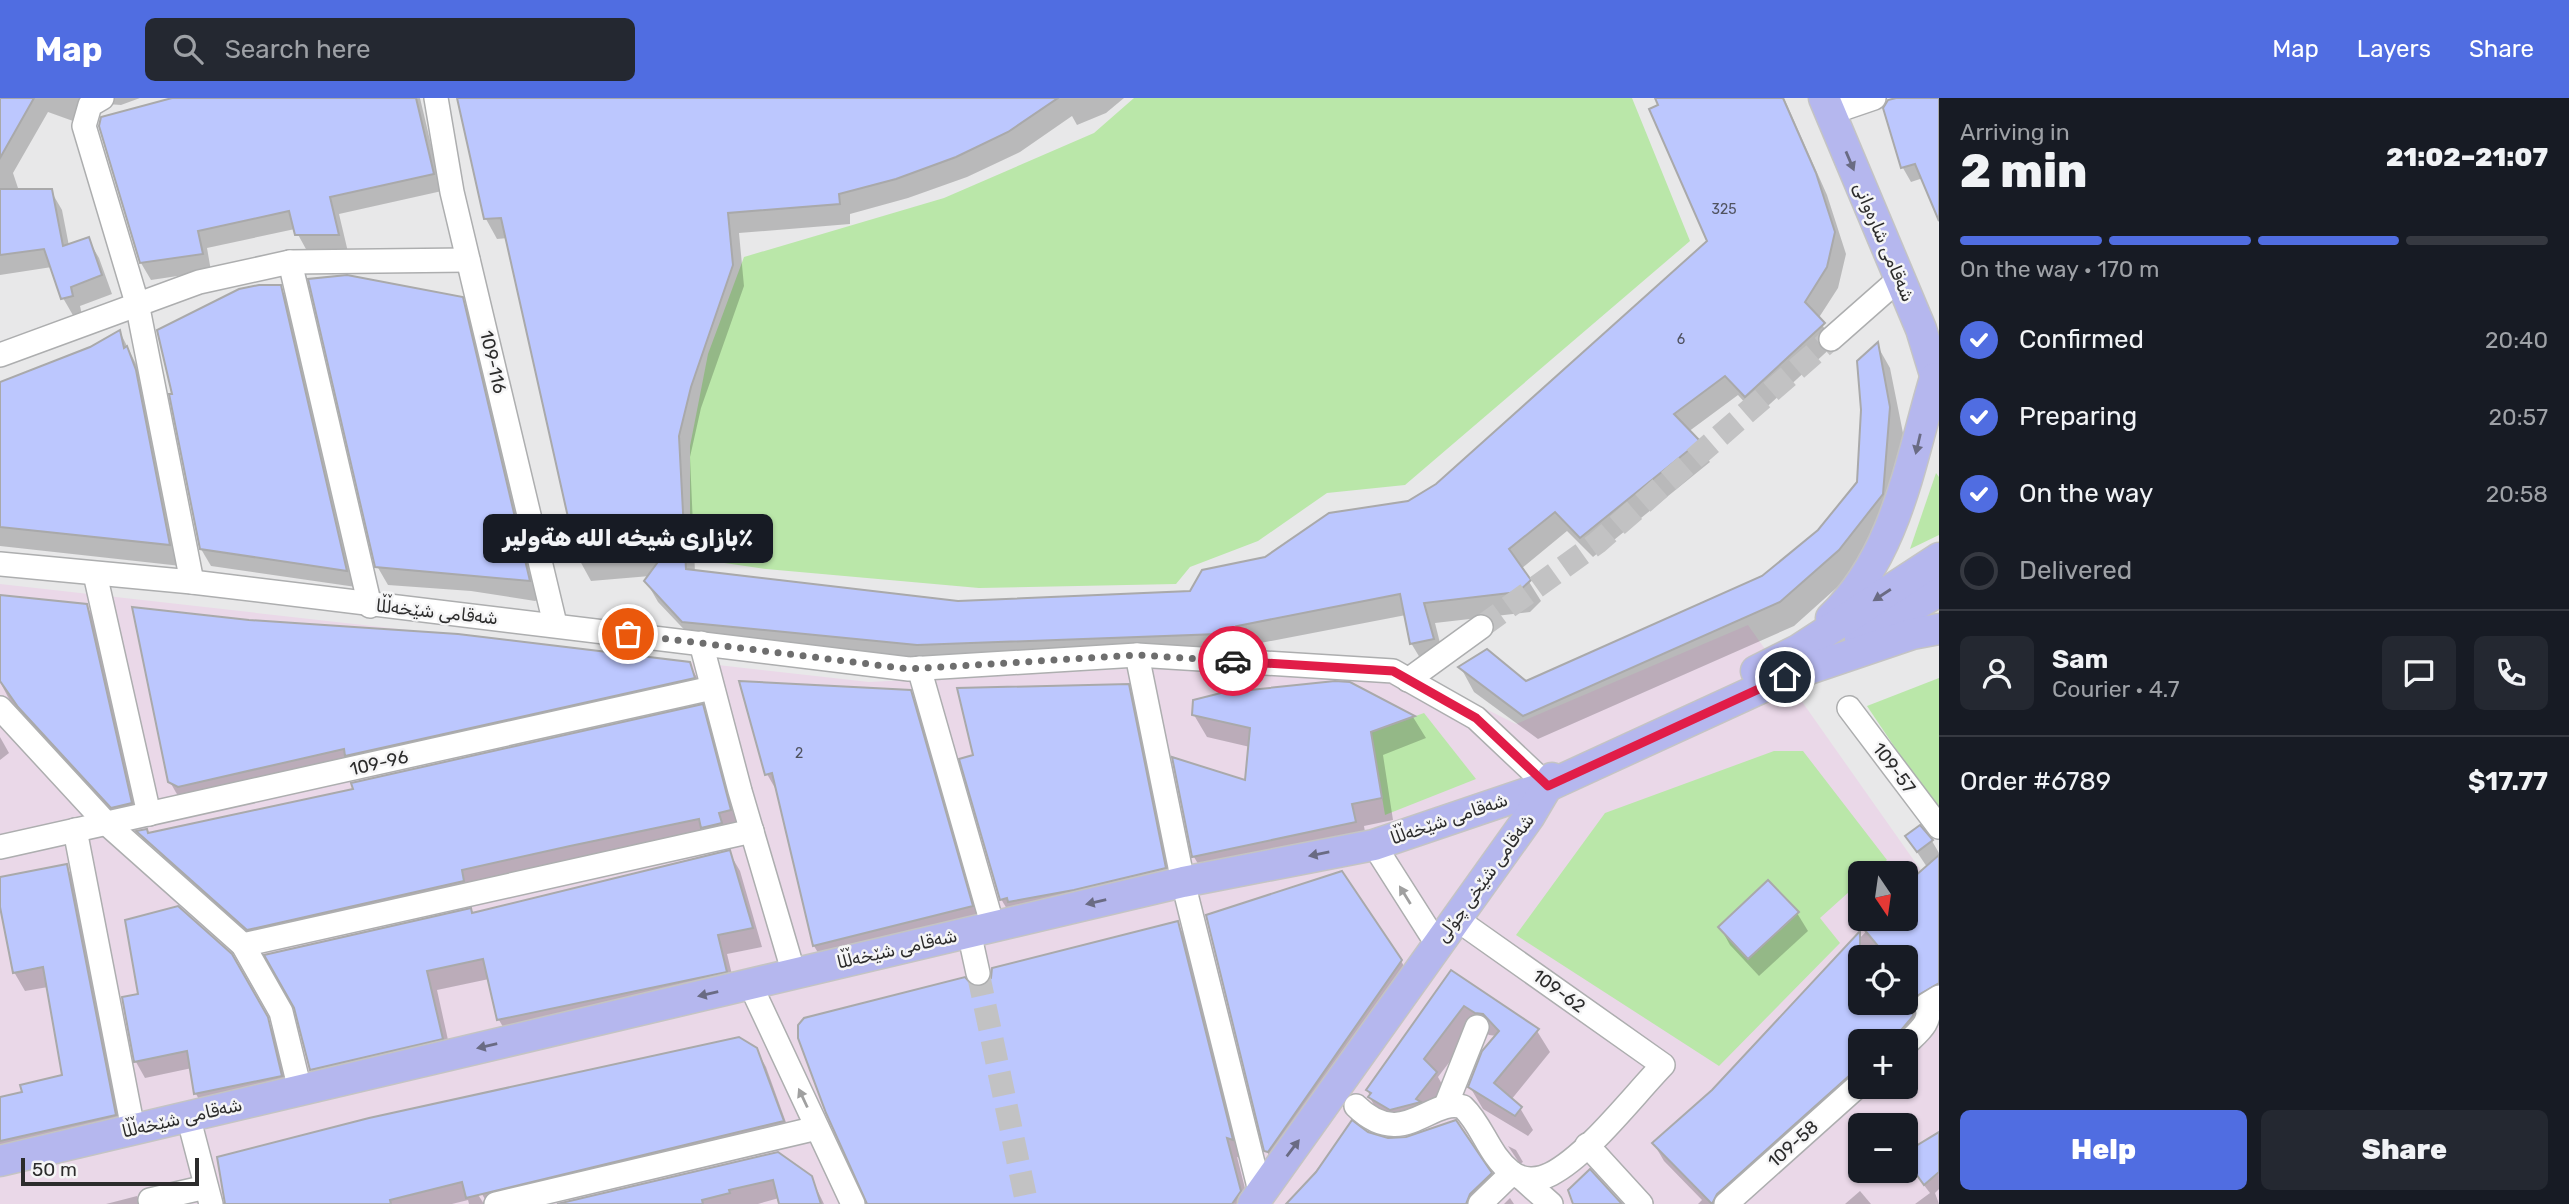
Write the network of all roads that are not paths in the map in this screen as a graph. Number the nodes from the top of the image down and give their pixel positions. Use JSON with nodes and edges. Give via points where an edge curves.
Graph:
{"nodes":[{"id":1,"x":102,"y":98,"type":"edge"},
{"id":2,"x":436,"y":98,"type":"edge"},
{"id":3,"x":1874,"y":98,"type":"edge"},
{"id":4,"x":1827,"y":105,"type":"edge"},
{"id":5,"x":468,"y":260,"type":"junction"},
{"id":6,"x":290,"y":262,"type":"junction"},
{"id":7,"x":1899,"y":279,"type":"junction"},
{"id":8,"x":137,"y":303,"type":"junction"},
{"id":9,"x":1930,"y":326,"type":"edge"},
{"id":10,"x":1831,"y":339,"type":"tunnel mouth"},
{"id":11,"x":0,"y":355,"type":"edge"},
{"id":12,"x":1937,"y":383,"type":"edge"},
{"id":13,"x":1939,"y":558,"type":"edge"},
{"id":14,"x":0,"y":564,"type":"edge"},
{"id":15,"x":95,"y":574,"type":"junction"},
{"id":16,"x":191,"y":582,"type":"junction"},
{"id":17,"x":1939,"y":591,"type":"edge"},
{"id":18,"x":370,"y":606,"type":"junction"},
{"id":19,"x":555,"y":624,"type":"junction"},
{"id":20,"x":1481,"y":627,"type":"tunnel mouth"},
{"id":21,"x":1939,"y":629,"type":"edge"},
{"id":22,"x":701,"y":643,"type":"junction"},
{"id":23,"x":1137,"y":655,"type":"junction"},
{"id":24,"x":1804,"y":660,"type":"junction"},
{"id":25,"x":919,"y":668,"type":"junction"},
{"id":26,"x":1408,"y":680,"type":"junction"},
{"id":27,"x":712,"y":688,"type":"junction"},
{"id":28,"x":0,"y":708,"type":"edge"},
{"id":29,"x":1849,"y":708,"type":"dead end"},
{"id":30,"x":1548,"y":786,"type":"junction"},
{"id":31,"x":149,"y":814,"type":"junction"},
{"id":32,"x":106,"y":823,"type":"junction"},
{"id":33,"x":1939,"y":827,"type":"edge"},
{"id":34,"x":75,"y":830,"type":"junction"},
{"id":35,"x":752,"y":831,"type":"junction"},
{"id":36,"x":1374,"y":845,"type":"junction"},
{"id":37,"x":0,"y":847,"type":"edge"},
{"id":38,"x":1183,"y":882,"type":"junction"},
{"id":39,"x":1455,"y":918,"type":"junction"},
{"id":40,"x":981,"y":929,"type":"junction"},
{"id":41,"x":1437,"y":944,"type":"junction"},
{"id":42,"x":243,"y":945,"type":"junction"},
{"id":43,"x":978,"y":973,"type":"tunnel mouth"},
{"id":44,"x":794,"y":974,"type":"junction"},
{"id":45,"x":750,"y":984,"type":"junction"},
{"id":46,"x":1939,"y":998,"type":"edge"},
{"id":47,"x":1477,"y":1027,"type":"dead end"},
{"id":48,"x":1918,"y":1031,"type":"edge"},
{"id":49,"x":300,"y":1090,"type":"junction"},
{"id":50,"x":1848,"y":1095,"type":"edge"},
{"id":51,"x":1446,"y":1105,"type":"junction"},
{"id":52,"x":1356,"y":1106,"type":"dead end"},
{"id":53,"x":188,"y":1116,"type":"junction"},
{"id":54,"x":817,"y":1128,"type":"junction"},
{"id":55,"x":133,"y":1129,"type":"junction"},
{"id":56,"x":1587,"y":1145,"type":"junction"},
{"id":57,"x":0,"y":1161,"type":"edge"},
{"id":58,"x":1518,"y":1177,"type":"junction"},
{"id":59,"x":209,"y":1196,"type":"edge"},
{"id":60,"x":1257,"y":1198,"type":"edge"},
{"id":61,"x":150,"y":1200,"type":"dead end"},
{"id":62,"x":496,"y":1204,"type":"edge"},
{"id":63,"x":853,"y":1204,"type":"edge"},
{"id":64,"x":1480,"y":1204,"type":"edge"},
{"id":65,"x":1551,"y":1204,"type":"edge"},
{"id":66,"x":1641,"y":1204,"type":"edge"},
{"id":67,"x":1726,"y":1204,"type":"edge"}],
"edges":[{"from":1,"to":8,"type":"street","via":[[90,105],[84,126]]},
{"from":2,"to":5,"type":"street","name":"109-116"},
{"from":3,"to":4,"type":"street"},
{"from":4,"to":7,"type":"main road","name":"شەقامی شارەوانی","one_way":true},
{"from":5,"to":6,"type":"street"},
{"from":5,"to":19,"type":"street","name":"109-116"},
{"from":6,"to":8,"type":"street","via":[[199,282]]},
{"from":6,"to":18,"type":"street"},
{"from":7,"to":9,"type":"main road","name":"شەقامی شارەوانی"},
{"from":7,"to":10,"type":"street"},
{"from":8,"to":11,"type":"street"},
{"from":8,"to":16,"type":"street"},
{"from":9,"to":12,"type":"main road","name":"شەقامی شارەوانی"},
{"from":12,"to":24,"type":"main road","one_way":true,"via":[[1896,516],[1872,563]]},
{"from":13,"to":24,"type":"main road","one_way":true},
{"from":14,"to":15,"type":"street","name":"شەقامی شێخەڵڵا"},
{"from":15,"to":16,"type":"street","name":"شەقامی شێخەڵڵا"},
{"from":15,"to":31,"type":"street"},
{"from":16,"to":18,"type":"street","name":"شەقامی شێخەڵڵا"},
{"from":17,"to":24,"type":"main road"},
{"from":18,"to":19,"type":"street","name":"شەقامی شێخەڵڵا"},
{"from":19,"to":22,"type":"street","name":"شەقامی شێخەڵڵا"},
{"from":20,"to":26,"type":"street"},
{"from":21,"to":24,"type":"main road"},
{"from":22,"to":25,"type":"street","name":"شەقامی شێخەڵڵا"},
{"from":22,"to":27,"type":"street"},
{"from":23,"to":25,"type":"street","name":"شەقامی شێخەڵڵا"},
{"from":23,"to":26,"type":"street","name":"شەقامی شێخەڵڵا","via":[[1393,671]]},
{"from":23,"to":38,"type":"street"},
{"from":24,"to":30,"type":"main road","via":[[1785,677]]},
{"from":25,"to":40,"type":"street"},
{"from":26,"to":30,"type":"street","name":"شەقامی شێخەڵڵا","via":[[1476,718]]},
{"from":27,"to":31,"type":"street","name":"109-96"},
{"from":27,"to":35,"type":"street"},
{"from":28,"to":32,"type":"street"},
{"from":29,"to":33,"type":"street","name":"109-57"},
{"from":30,"to":36,"type":"main road","name":"شەقامی شێخەڵڵا"},
{"from":30,"to":39,"type":"main road","name":"شەقامی شێخی چۆلی"},
{"from":31,"to":32,"type":"street","name":"109-96"},
{"from":32,"to":34,"type":"street","name":"109-96"},
{"from":32,"to":42,"type":"street"},
{"from":34,"to":37,"type":"street","name":"109-96"},
{"from":34,"to":55,"type":"street"},
{"from":35,"to":42,"type":"street"},
{"from":35,"to":44,"type":"street"},
{"from":36,"to":38,"type":"main road","name":"شەقامی شێخەڵڵا","one_way":true},
{"from":41,"to":36,"type":"street","one_way":true},
{"from":38,"to":40,"type":"main road","name":"شەقامی شێخەڵڵا","one_way":true},
{"from":38,"to":60,"type":"street"},
{"from":39,"to":41,"type":"main road","name":"شەقامی شێخی چۆلی"},
{"from":39,"to":56,"type":"street","name":"109-62","via":[[1663,1065]]},
{"from":40,"to":43,"type":"street"},
{"from":40,"to":44,"type":"main road","name":"شەقامی شێخەڵڵا"},
{"from":60,"to":41,"type":"main road","name":"شەقامی شێخی چۆلی","one_way":true},
{"from":42,"to":49,"type":"street","via":[[281,1012]]},
{"from":44,"to":45,"type":"main road","name":"شەقامی شێخەڵڵا"},
{"from":45,"to":49,"type":"main road","name":"شەقامی شێخەڵڵا","one_way":true},
{"from":54,"to":45,"type":"street","one_way":true},
{"from":46,"to":48,"type":"street","via":[[1926,1005],[1928,1021]]},
{"from":47,"to":51,"type":"street"},
{"from":49,"to":53,"type":"main road","name":"شەقامی شێخەڵڵا"},
{"from":50,"to":67,"type":"street","name":"109-58"},
{"from":51,"to":52,"type":"street","via":[[1400,1124],[1368,1118]]},
{"from":51,"to":58,"type":"street","via":[[1464,1107],[1488,1148]]},
{"from":53,"to":55,"type":"main road","name":"شەقامی شێخەڵڵا"},
{"from":53,"to":59,"type":"street"},
{"from":54,"to":62,"type":"street"},
{"from":54,"to":63,"type":"street"},
{"from":55,"to":57,"type":"main road","name":"شەقامی شێخەڵڵا"},
{"from":56,"to":58,"type":"street","via":[[1550,1175]]},
{"from":56,"to":66,"type":"street"},
{"from":58,"to":64,"type":"street"},
{"from":58,"to":65,"type":"street"},
{"from":59,"to":61,"type":"street"}]}
